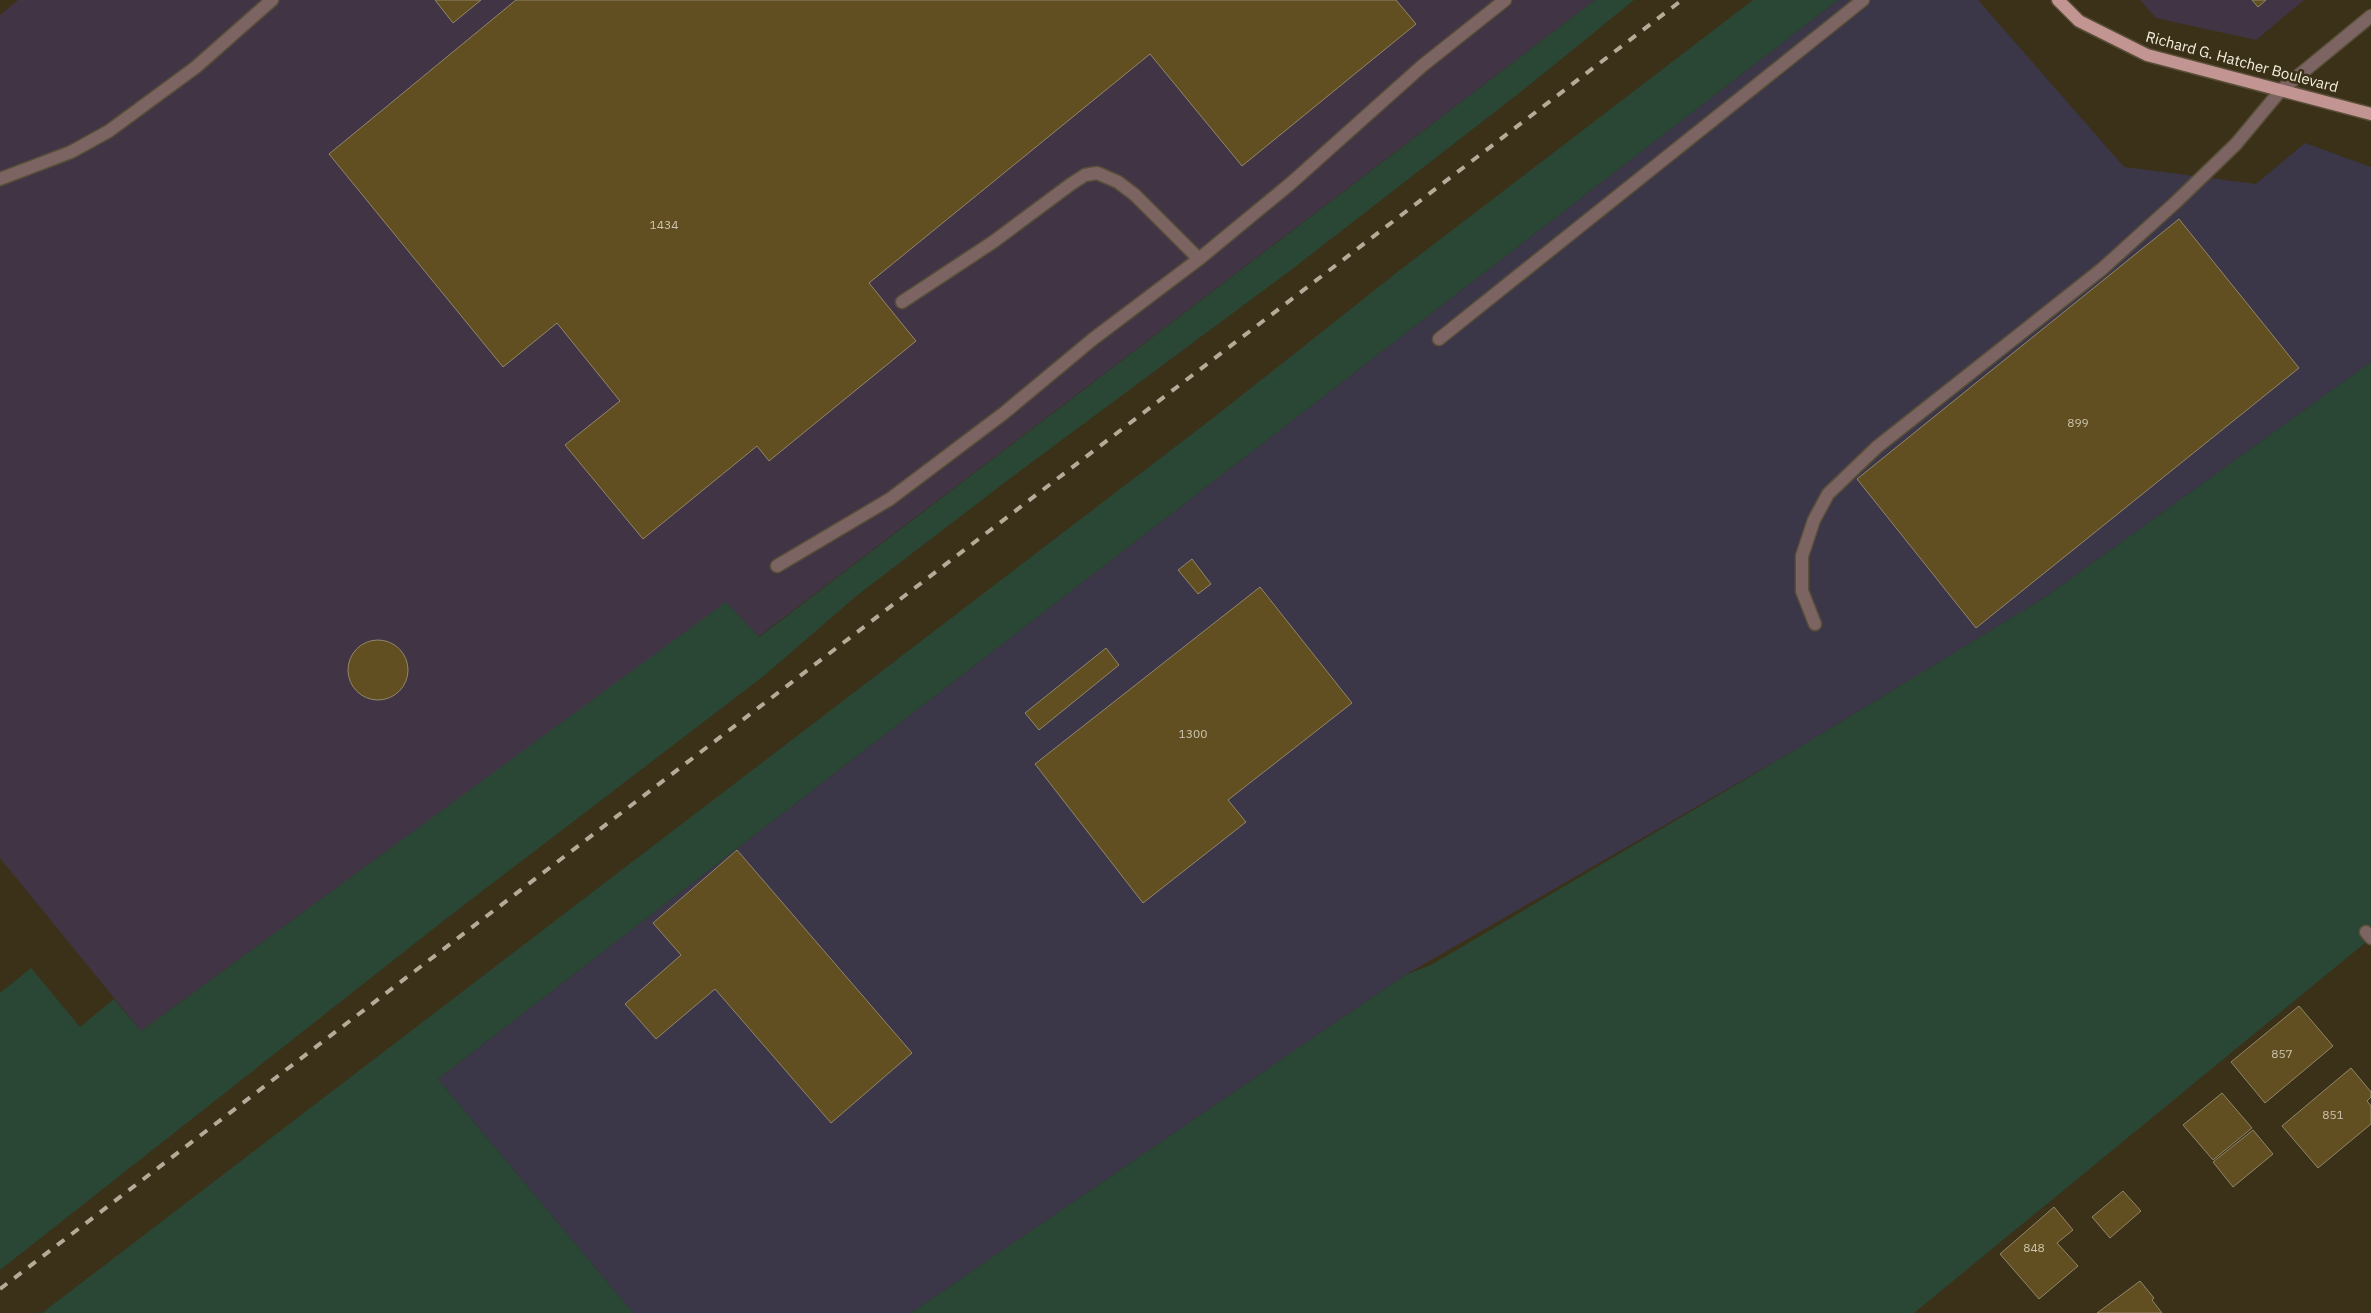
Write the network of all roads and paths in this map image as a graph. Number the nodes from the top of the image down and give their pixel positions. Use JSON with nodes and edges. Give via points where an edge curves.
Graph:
{"nodes":[{"id":1,"x":272,"y":0,"type":"edge"},
{"id":2,"x":1505,"y":0,"type":"edge"},
{"id":3,"x":1863,"y":0,"type":"edge"},
{"id":4,"x":2058,"y":0,"type":"edge"},
{"id":5,"x":2371,"y":16,"type":"edge"},
{"id":6,"x":2281,"y":90,"type":"junction"},
{"id":7,"x":2371,"y":114,"type":"edge"},
{"id":8,"x":0,"y":179,"type":"edge"},
{"id":9,"x":1199,"y":259,"type":"junction"},
{"id":10,"x":902,"y":302,"type":"dead end"},
{"id":11,"x":1439,"y":339,"type":"dead end"},
{"id":12,"x":777,"y":566,"type":"dead end"},
{"id":13,"x":1815,"y":624,"type":"dead end"}],
"edges":[{"from":1,"to":8,"type":"street","via":[[196,67],[109,131],[71,152]]},
{"from":2,"to":9,"type":"street","via":[[1422,66],[1290,184]]},
{"from":3,"to":11,"type":"street"},
{"from":4,"to":6,"type":"main road","name":"Richard G. Hatcher Boulevard","via":[[2080,21],[2147,55]]},
{"from":5,"to":6,"type":"street"},
{"from":6,"to":7,"type":"main road","name":"Richard G. Hatcher Boulevard"},
{"from":6,"to":13,"type":"street","via":[[2236,144],[2169,209],[2102,268],[1877,447],[1828,494],[1814,520],[1802,556],[1802,591]]},
{"from":9,"to":10,"type":"street","via":[[1134,195],[1118,182],[1097,173],[1085,175],[1071,184],[993,242]]},
{"from":9,"to":12,"type":"street","via":[[918,479]]}]}
